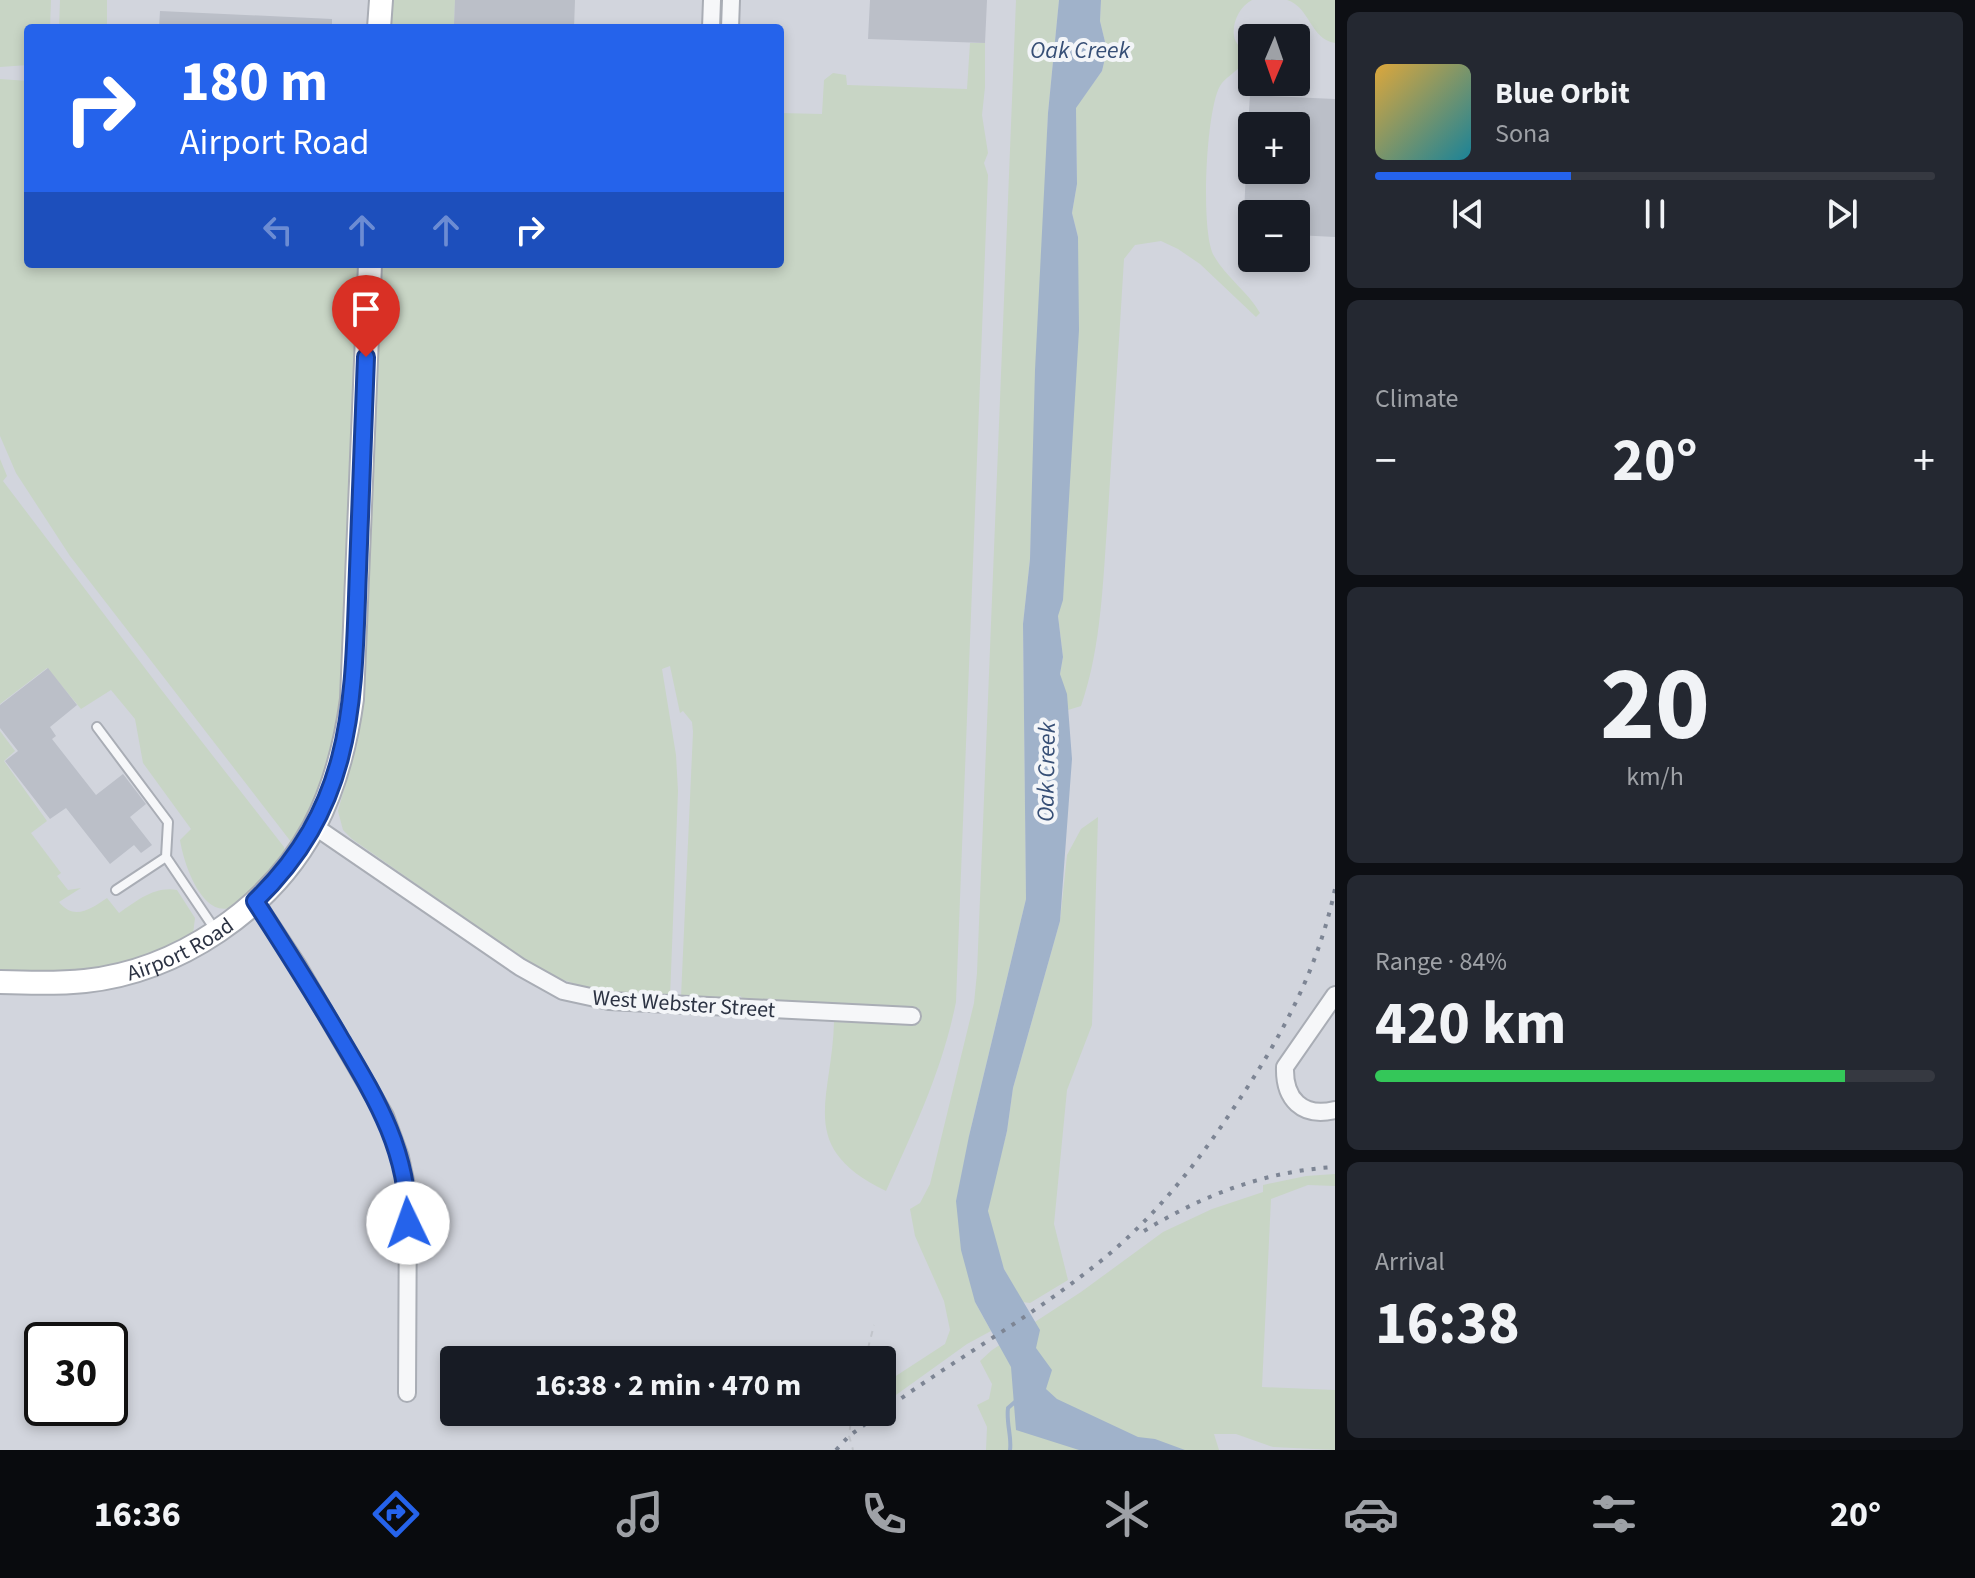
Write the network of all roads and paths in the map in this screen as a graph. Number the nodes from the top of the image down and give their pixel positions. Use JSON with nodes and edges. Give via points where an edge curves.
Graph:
{"nodes":[{"id":1,"x":381,"y":0,"type":"edge"},
{"id":2,"x":712,"y":0,"type":"edge"},
{"id":3,"x":731,"y":0,"type":"edge"},
{"id":4,"x":379,"y":24,"type":"edge"},
{"id":5,"x":711,"y":24,"type":"edge"},
{"id":6,"x":730,"y":24,"type":"edge"},
{"id":7,"x":370,"y":268,"type":"edge"},
{"id":8,"x":97,"y":727,"type":"dead end"},
{"id":9,"x":314,"y":826,"type":"junction"},
{"id":10,"x":166,"y":857,"type":"junction"},
{"id":11,"x":116,"y":890,"type":"dead end"},
{"id":12,"x":255,"y":901,"type":"junction"},
{"id":13,"x":217,"y":932,"type":"junction"},
{"id":14,"x":0,"y":982,"type":"edge"},
{"id":15,"x":1335,"y":995,"type":"edge"},
{"id":16,"x":912,"y":1016,"type":"dead end"},
{"id":17,"x":1335,"y":1110,"type":"edge"},
{"id":18,"x":874,"y":1325,"type":"dead end"},
{"id":19,"x":869,"y":1346,"type":"edge"},
{"id":20,"x":407,"y":1393,"type":"dead end"},
{"id":21,"x":850,"y":1426,"type":"edge"},
{"id":22,"x":853,"y":1450,"type":"edge"}],
"edges":[{"from":1,"to":4,"type":"main road"},
{"from":2,"to":5,"type":"street"},
{"from":3,"to":6,"type":"street"},
{"from":7,"to":9,"type":"main road","name":"Airport Road","via":[[352,699],[341,758]]},
{"from":8,"to":10,"type":"lane","via":[[168,822]]},
{"from":9,"to":12,"type":"main road","name":"Airport Road","via":[[294,859]]},
{"from":9,"to":16,"type":"street","name":"West Webster Street","via":[[563,991],[609,1001]]},
{"from":10,"to":11,"type":"lane"},
{"from":10,"to":13,"type":"lane"},
{"from":12,"to":13,"type":"main road","name":"Airport Road"},
{"from":12,"to":20,"type":"street","via":[[385,1116],[400,1157],[408,1194]]},
{"from":13,"to":14,"type":"main road","name":"Airport Road","via":[[178,954],[119,975],[51,984]]},
{"from":15,"to":17,"type":"street","via":[[1285,1067],[1285,1079],[1288,1092],[1308,1111]]},
{"from":18,"to":19,"type":"path"},
{"from":21,"to":22,"type":"path"}]}
